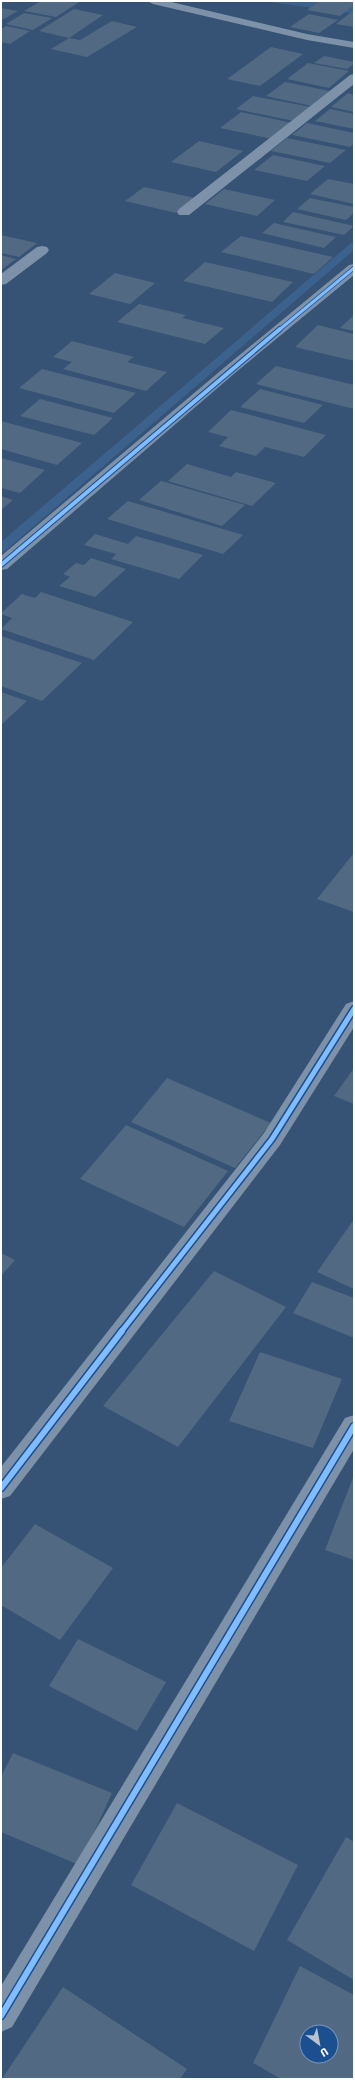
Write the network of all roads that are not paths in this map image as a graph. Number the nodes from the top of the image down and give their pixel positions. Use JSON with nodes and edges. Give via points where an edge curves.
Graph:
{"nodes":[{"id":1,"x":153,"y":1,"type":"edge"},
{"id":2,"x":354,"y":45,"type":"edge"},
{"id":3,"x":354,"y":78,"type":"edge"},
{"id":4,"x":184,"y":212,"type":"dead end"},
{"id":5,"x":42,"y":250,"type":"dead end"},
{"id":6,"x":354,"y":268,"type":"edge"},
{"id":7,"x":1,"y":281,"type":"edge"},
{"id":8,"x":1,"y":565,"type":"edge"},
{"id":9,"x":354,"y":1009,"type":"edge"},
{"id":10,"x":354,"y":1426,"type":"edge"},
{"id":11,"x":1,"y":1488,"type":"edge"},
{"id":12,"x":1,"y":2016,"type":"edge"}],
"edges":[{"from":1,"to":2,"type":"street","via":[[307,37]]},
{"from":3,"to":4,"type":"street"},
{"from":5,"to":7,"type":"street"},
{"from":6,"to":8,"type":"street"},
{"from":9,"to":11,"type":"street","via":[[272,1139]]},
{"from":10,"to":12,"type":"street"}]}
